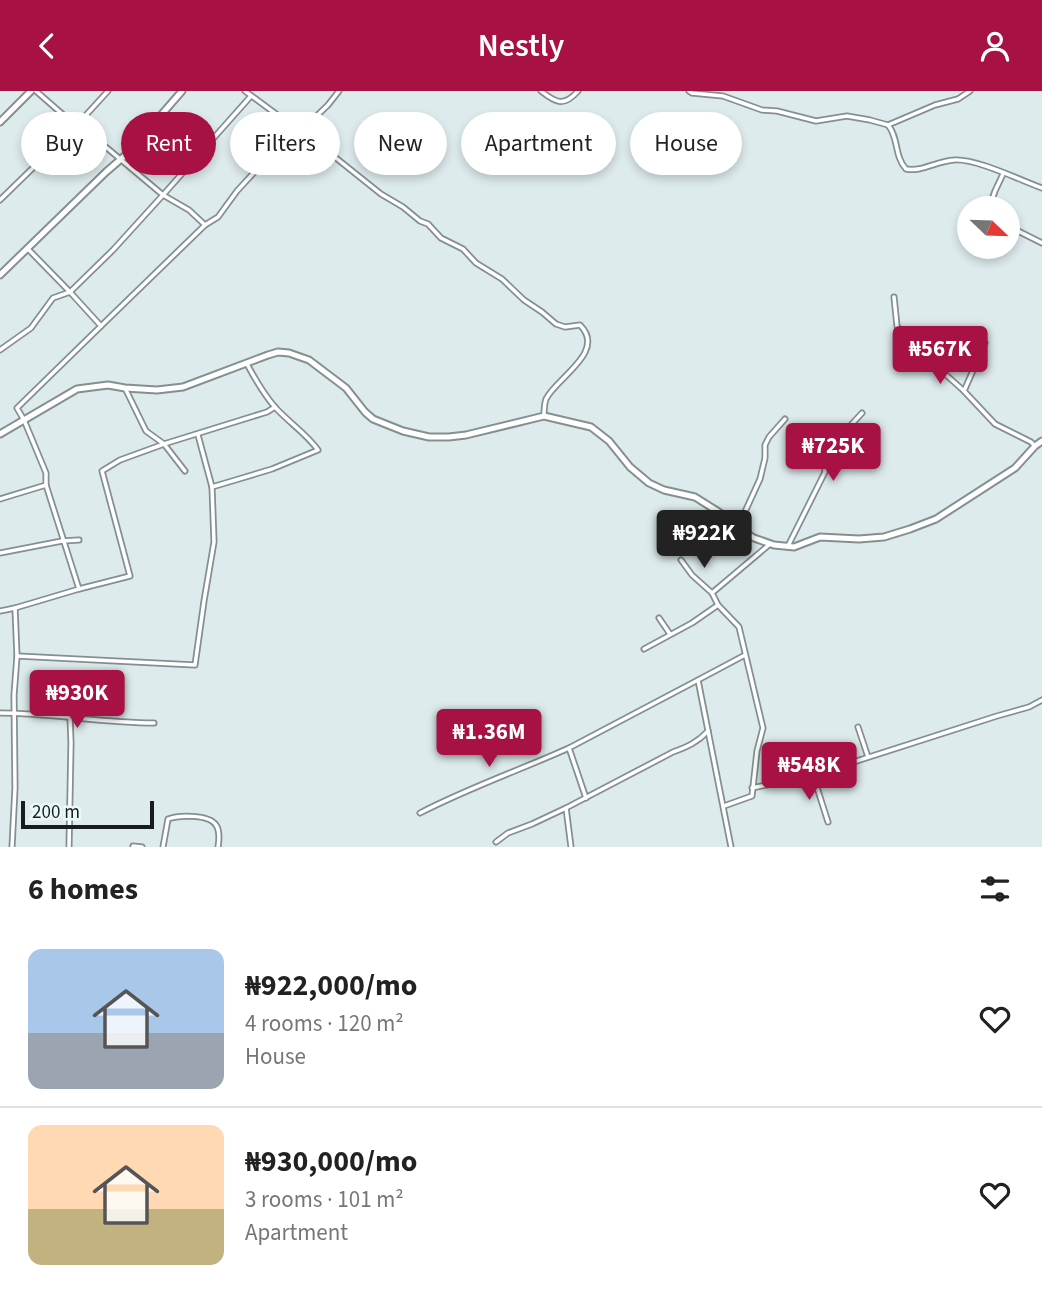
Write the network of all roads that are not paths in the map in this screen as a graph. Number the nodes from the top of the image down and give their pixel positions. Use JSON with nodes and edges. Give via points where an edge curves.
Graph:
{"nodes":[{"id":1,"x":34,"y":91,"type":"edge"},
{"id":2,"x":108,"y":91,"type":"edge"},
{"id":3,"x":182,"y":91,"type":"edge"},
{"id":4,"x":245,"y":91,"type":"edge"},
{"id":5,"x":541,"y":91,"type":"edge"},
{"id":6,"x":578,"y":91,"type":"edge"},
{"id":7,"x":689,"y":91,"type":"edge"},
{"id":8,"x":970,"y":91,"type":"edge"},
{"id":9,"x":336,"y":92,"type":"edge"},
{"id":10,"x":251,"y":96,"type":"junction"},
{"id":11,"x":59,"y":112,"type":"edge"},
{"id":12,"x":89,"y":112,"type":"edge"},
{"id":13,"x":274,"y":112,"type":"edge"},
{"id":14,"x":321,"y":112,"type":"edge"},
{"id":15,"x":0,"y":122,"type":"edge"},
{"id":16,"x":888,"y":125,"type":"junction"},
{"id":17,"x":107,"y":149,"type":"edge"},
{"id":18,"x":120,"y":160,"type":"junction"},
{"id":19,"x":340,"y":162,"type":"edge"},
{"id":20,"x":1003,"y":174,"type":"junction"},
{"id":21,"x":25,"y":175,"type":"edge"},
{"id":22,"x":253,"y":175,"type":"edge"},
{"id":23,"x":1042,"y":188,"type":"edge"},
{"id":24,"x":163,"y":195,"type":"junction"},
{"id":25,"x":993,"y":196,"type":"edge"},
{"id":26,"x":0,"y":199,"type":"edge"},
{"id":27,"x":205,"y":225,"type":"junction"},
{"id":28,"x":1020,"y":232,"type":"edge"},
{"id":29,"x":1042,"y":243,"type":"edge"},
{"id":30,"x":28,"y":248,"type":"junction"},
{"id":31,"x":0,"y":275,"type":"edge"},
{"id":32,"x":70,"y":292,"type":"junction"},
{"id":33,"x":894,"y":297,"type":"dead end"},
{"id":34,"x":101,"y":326,"type":"junction"},
{"id":35,"x":985,"y":343,"type":"dead end"},
{"id":36,"x":0,"y":349,"type":"edge"},
{"id":37,"x":246,"y":362,"type":"junction"},
{"id":38,"x":125,"y":388,"type":"junction"},
{"id":39,"x":964,"y":391,"type":"junction"},
{"id":40,"x":275,"y":407,"type":"junction"},
{"id":41,"x":862,"y":413,"type":"dead end"},
{"id":42,"x":544,"y":416,"type":"junction"},
{"id":43,"x":785,"y":419,"type":"dead end"},
{"id":44,"x":24,"y":420,"type":"junction"},
{"id":45,"x":0,"y":434,"type":"edge"},
{"id":46,"x":198,"y":435,"type":"junction"},
{"id":47,"x":1042,"y":441,"type":"edge"},
{"id":48,"x":164,"y":445,"type":"junction"},
{"id":49,"x":1035,"y":446,"type":"junction"},
{"id":50,"x":185,"y":471,"type":"dead end"},
{"id":51,"x":46,"y":485,"type":"junction"},
{"id":52,"x":212,"y":487,"type":"junction"},
{"id":53,"x":0,"y":499,"type":"edge"},
{"id":54,"x":738,"y":527,"type":"junction"},
{"id":55,"x":79,"y":540,"type":"dead end"},
{"id":56,"x":62,"y":541,"type":"junction"},
{"id":57,"x":770,"y":544,"type":"junction"},
{"id":58,"x":788,"y":546,"type":"junction"},
{"id":59,"x":0,"y":553,"type":"edge"},
{"id":60,"x":681,"y":559,"type":"dead end"},
{"id":61,"x":79,"y":589,"type":"junction"},
{"id":62,"x":712,"y":593,"type":"junction"},
{"id":63,"x":718,"y":605,"type":"junction"},
{"id":64,"x":15,"y":608,"type":"junction"},
{"id":65,"x":0,"y":611,"type":"edge"},
{"id":66,"x":659,"y":618,"type":"dead end"},
{"id":67,"x":670,"y":634,"type":"junction"},
{"id":68,"x":644,"y":649,"type":"dead end"},
{"id":69,"x":745,"y":655,"type":"junction"},
{"id":70,"x":17,"y":656,"type":"junction"},
{"id":71,"x":698,"y":680,"type":"junction"},
{"id":72,"x":1042,"y":699,"type":"edge"},
{"id":73,"x":0,"y":713,"type":"edge"},
{"id":74,"x":14,"y":713,"type":"junction"},
{"id":75,"x":70,"y":717,"type":"junction"},
{"id":76,"x":154,"y":723,"type":"dead end"},
{"id":77,"x":858,"y":727,"type":"dead end"},
{"id":78,"x":708,"y":731,"type":"junction"},
{"id":79,"x":569,"y":748,"type":"junction"},
{"id":80,"x":868,"y":757,"type":"junction"},
{"id":81,"x":813,"y":775,"type":"junction"},
{"id":82,"x":752,"y":788,"type":"junction"},
{"id":83,"x":586,"y":798,"type":"junction"},
{"id":84,"x":724,"y":806,"type":"junction"},
{"id":85,"x":566,"y":808,"type":"junction"},
{"id":86,"x":421,"y":813,"type":"dead end"},
{"id":87,"x":828,"y":822,"type":"dead end"},
{"id":88,"x":496,"y":842,"type":"dead end"},
{"id":89,"x":133,"y":846,"type":"edge"},
{"id":90,"x":12,"y":847,"type":"edge"},
{"id":91,"x":69,"y":847,"type":"edge"},
{"id":92,"x":142,"y":847,"type":"edge"},
{"id":93,"x":163,"y":847,"type":"edge"},
{"id":94,"x":218,"y":847,"type":"edge"},
{"id":95,"x":571,"y":847,"type":"edge"},
{"id":96,"x":732,"y":847,"type":"edge"}],
"edges":[{"from":1,"to":11,"type":"street"},
{"from":1,"to":15,"type":"street"},
{"from":2,"to":12,"type":"street"},
{"from":3,"to":18,"type":"street"},
{"from":4,"to":10,"type":"street"},
{"from":5,"to":6,"type":"street","via":[[562,102]]},
{"from":7,"to":16,"type":"street","via":[[816,121],[847,116]]},
{"from":8,"to":16,"type":"street"},
{"from":9,"to":14,"type":"street"},
{"from":10,"to":13,"type":"street"},
{"from":10,"to":24,"type":"street"},
{"from":16,"to":20,"type":"street","via":[[906,169],[956,159]]},
{"from":17,"to":18,"type":"street"},
{"from":18,"to":24,"type":"street"},
{"from":18,"to":30,"type":"street"},
{"from":19,"to":42,"type":"street","via":[[441,238],[463,249],[556,324],[582,326],[587,348],[550,394]]},
{"from":20,"to":23,"type":"street"},
{"from":20,"to":25,"type":"street"},
{"from":21,"to":26,"type":"street"},
{"from":22,"to":27,"type":"street","via":[[218,217]]},
{"from":24,"to":27,"type":"street"},
{"from":24,"to":32,"type":"street"},
{"from":27,"to":34,"type":"street"},
{"from":28,"to":29,"type":"street"},
{"from":30,"to":31,"type":"street"},
{"from":30,"to":32,"type":"street"},
{"from":32,"to":34,"type":"street"},
{"from":32,"to":36,"type":"street","via":[[53,298],[31,328]]},
{"from":33,"to":39,"type":"street","via":[[897,326],[904,337]]},
{"from":34,"to":44,"type":"street","via":[[17,408]]},
{"from":35,"to":39,"type":"street"},
{"from":37,"to":38,"type":"street","via":[[183,387]]},
{"from":37,"to":40,"type":"street"},
{"from":37,"to":42,"type":"street","via":[[278,352],[309,360],[346,388],[373,419],[429,437],[466,435]]},
{"from":38,"to":44,"type":"street","via":[[77,389]]},
{"from":38,"to":48,"type":"street","via":[[146,431]]},
{"from":39,"to":49,"type":"street","via":[[995,424]]},
{"from":40,"to":46,"type":"street"},
{"from":40,"to":52,"type":"street","via":[[318,450]]},
{"from":41,"to":58,"type":"street","via":[[828,450],[825,472]]},
{"from":42,"to":54,"type":"street","via":[[591,427],[649,483],[695,497]]},
{"from":43,"to":54,"type":"street","via":[[765,445],[760,479]]},
{"from":44,"to":45,"type":"street"},
{"from":44,"to":51,"type":"street","via":[[46,473]]},
{"from":46,"to":48,"type":"street"},
{"from":46,"to":52,"type":"street"},
{"from":47,"to":49,"type":"street"},
{"from":48,"to":50,"type":"street"},
{"from":48,"to":61,"type":"street","via":[[102,471],[130,576]]},
{"from":49,"to":58,"type":"street","via":[[1016,468],[936,519],[884,537],[820,537]]},
{"from":51,"to":53,"type":"street"},
{"from":51,"to":56,"type":"street"},
{"from":52,"to":70,"type":"street","via":[[214,542],[195,665]]},
{"from":54,"to":57,"type":"street"},
{"from":55,"to":56,"type":"street"},
{"from":56,"to":59,"type":"street"},
{"from":56,"to":61,"type":"street"},
{"from":57,"to":58,"type":"street"},
{"from":57,"to":62,"type":"street"},
{"from":60,"to":62,"type":"street"},
{"from":61,"to":64,"type":"street"},
{"from":62,"to":63,"type":"street"},
{"from":63,"to":67,"type":"street"},
{"from":63,"to":69,"type":"street","via":[[739,627]]},
{"from":64,"to":65,"type":"street"},
{"from":64,"to":70,"type":"street"},
{"from":66,"to":67,"type":"street"},
{"from":67,"to":68,"type":"street"},
{"from":69,"to":71,"type":"street"},
{"from":69,"to":82,"type":"street","via":[[763,729]]},
{"from":70,"to":74,"type":"street"},
{"from":71,"to":78,"type":"street"},
{"from":71,"to":79,"type":"street"},
{"from":72,"to":80,"type":"street","via":[[1029,708]]},
{"from":73,"to":74,"type":"street"},
{"from":74,"to":75,"type":"street"},
{"from":74,"to":90,"type":"street"},
{"from":75,"to":76,"type":"street"},
{"from":75,"to":91,"type":"street"},
{"from":77,"to":80,"type":"street"},
{"from":78,"to":83,"type":"street","via":[[690,746]]},
{"from":78,"to":84,"type":"street"},
{"from":79,"to":83,"type":"street"},
{"from":79,"to":86,"type":"street"},
{"from":80,"to":81,"type":"street"},
{"from":81,"to":82,"type":"street"},
{"from":81,"to":87,"type":"street"},
{"from":82,"to":84,"type":"street","via":[[752,796]]},
{"from":83,"to":85,"type":"street"},
{"from":84,"to":96,"type":"street"},
{"from":85,"to":88,"type":"street"},
{"from":85,"to":95,"type":"street"},
{"from":89,"to":92,"type":"street"},
{"from":93,"to":94,"type":"street","via":[[168,819],[176,816],[212,821],[218,827]]}]}
